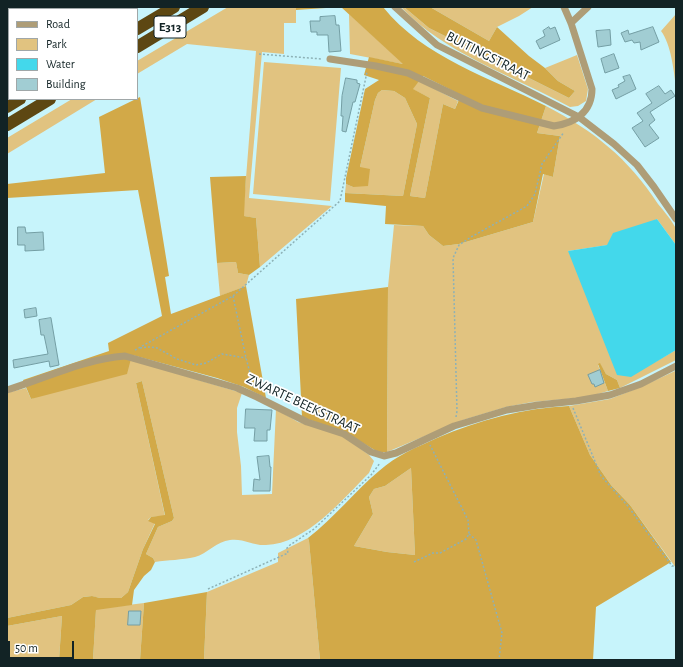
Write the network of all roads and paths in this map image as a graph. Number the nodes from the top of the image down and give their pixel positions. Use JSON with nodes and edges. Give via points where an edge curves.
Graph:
{"nodes":[{"id":1,"x":174,"y":7,"type":"edge"},
{"id":2,"x":203,"y":7,"type":"edge"},
{"id":3,"x":395,"y":7,"type":"edge"},
{"id":4,"x":564,"y":7,"type":"edge"},
{"id":5,"x":588,"y":7,"type":"edge"},
{"id":6,"x":571,"y":23,"type":"junction"},
{"id":7,"x":138,"y":28,"type":"edge"},
{"id":8,"x":138,"y":46,"type":"edge"},
{"id":9,"x":259,"y":54,"type":"dead end"},
{"id":10,"x":330,"y":59,"type":"joint"},
{"id":11,"x":369,"y":65,"type":"junction"},
{"id":12,"x":18,"y":100,"type":"edge"},
{"id":13,"x":48,"y":100,"type":"edge"},
{"id":14,"x":7,"y":107,"type":"edge"},
{"id":15,"x":576,"y":119,"type":"junction"},
{"id":16,"x":7,"y":125,"type":"edge"},
{"id":17,"x":676,"y":218,"type":"edge"},
{"id":18,"x":233,"y":296,"type":"junction"},
{"id":19,"x":139,"y":348,"type":"junction"},
{"id":20,"x":125,"y":356,"type":"junction"},
{"id":21,"x":246,"y":358,"type":"junction"},
{"id":22,"x":676,"y":366,"type":"edge"},
{"id":23,"x":7,"y":390,"type":"edge"},
{"id":24,"x":257,"y":397,"type":"junction"},
{"id":25,"x":571,"y":402,"type":"junction"},
{"id":26,"x":454,"y":426,"type":"junction"},
{"id":27,"x":426,"y":438,"type":"junction"},
{"id":28,"x":384,"y":456,"type":"junction"},
{"id":29,"x":469,"y":534,"type":"junction"},
{"id":30,"x":414,"y":562,"type":"dead end"},
{"id":31,"x":676,"y":566,"type":"edge"},
{"id":32,"x":208,"y":589,"type":"dead end"},
{"id":33,"x":499,"y":660,"type":"edge"}],
"edges":[{"from":1,"to":7,"type":"highway","number":"E313"},
{"from":2,"to":8,"type":"highway","number":"E313"},
{"from":3,"to":15,"type":"street","name":"BUITINGSTRAAT","via":[[437,45]]},
{"from":4,"to":6,"type":"street"},
{"from":5,"to":6,"type":"street"},
{"from":6,"to":15,"type":"street","via":[[592,89],[592,98],[587,108]]},
{"from":9,"to":10,"type":"path"},
{"from":10,"to":11,"type":"street"},
{"from":11,"to":15,"type":"street","via":[[408,73],[482,108],[554,126]]},
{"from":11,"to":18,"type":"path","via":[[340,201]]},
{"from":12,"to":14,"type":"highway"},
{"from":13,"to":16,"type":"highway"},
{"from":15,"to":17,"type":"street","name":"BUITINGSTRAAT","via":[[614,144],[637,165]]},
{"from":15,"to":26,"type":"path","via":[[542,164],[535,194],[527,206],[459,245],[453,258],[457,411]]},
{"from":18,"to":19,"type":"path"},
{"from":18,"to":21,"type":"path"},
{"from":19,"to":20,"type":"path"},
{"from":19,"to":21,"type":"path","via":[[157,348],[177,359],[196,365],[206,363],[222,354]]},
{"from":20,"to":23,"type":"street","name":"ZWARTE BEEKSTRAAT","via":[[86,363]]},
{"from":20,"to":24,"type":"street","name":"ZWARTE BEEKSTRAAT","via":[[216,381]]},
{"from":21,"to":24,"type":"path"},
{"from":22,"to":25,"type":"street","via":[[641,384],[610,395]]},
{"from":24,"to":28,"type":"street","name":"ZWARTE BEEKSTRAAT","via":[[307,422],[344,434],[371,452]]},
{"from":25,"to":26,"type":"street","via":[[507,410]]},
{"from":25,"to":31,"type":"path","via":[[601,476],[627,505],[672,566]]},
{"from":26,"to":27,"type":"street"},
{"from":27,"to":28,"type":"street"},
{"from":27,"to":29,"type":"path","via":[[468,520]]},
{"from":28,"to":32,"type":"path","via":[[371,476],[314,529],[290,544],[287,548],[288,553]]},
{"from":29,"to":30,"type":"path","via":[[466,539],[440,553],[433,553]]},
{"from":29,"to":33,"type":"path","via":[[476,540],[502,633]]}]}
